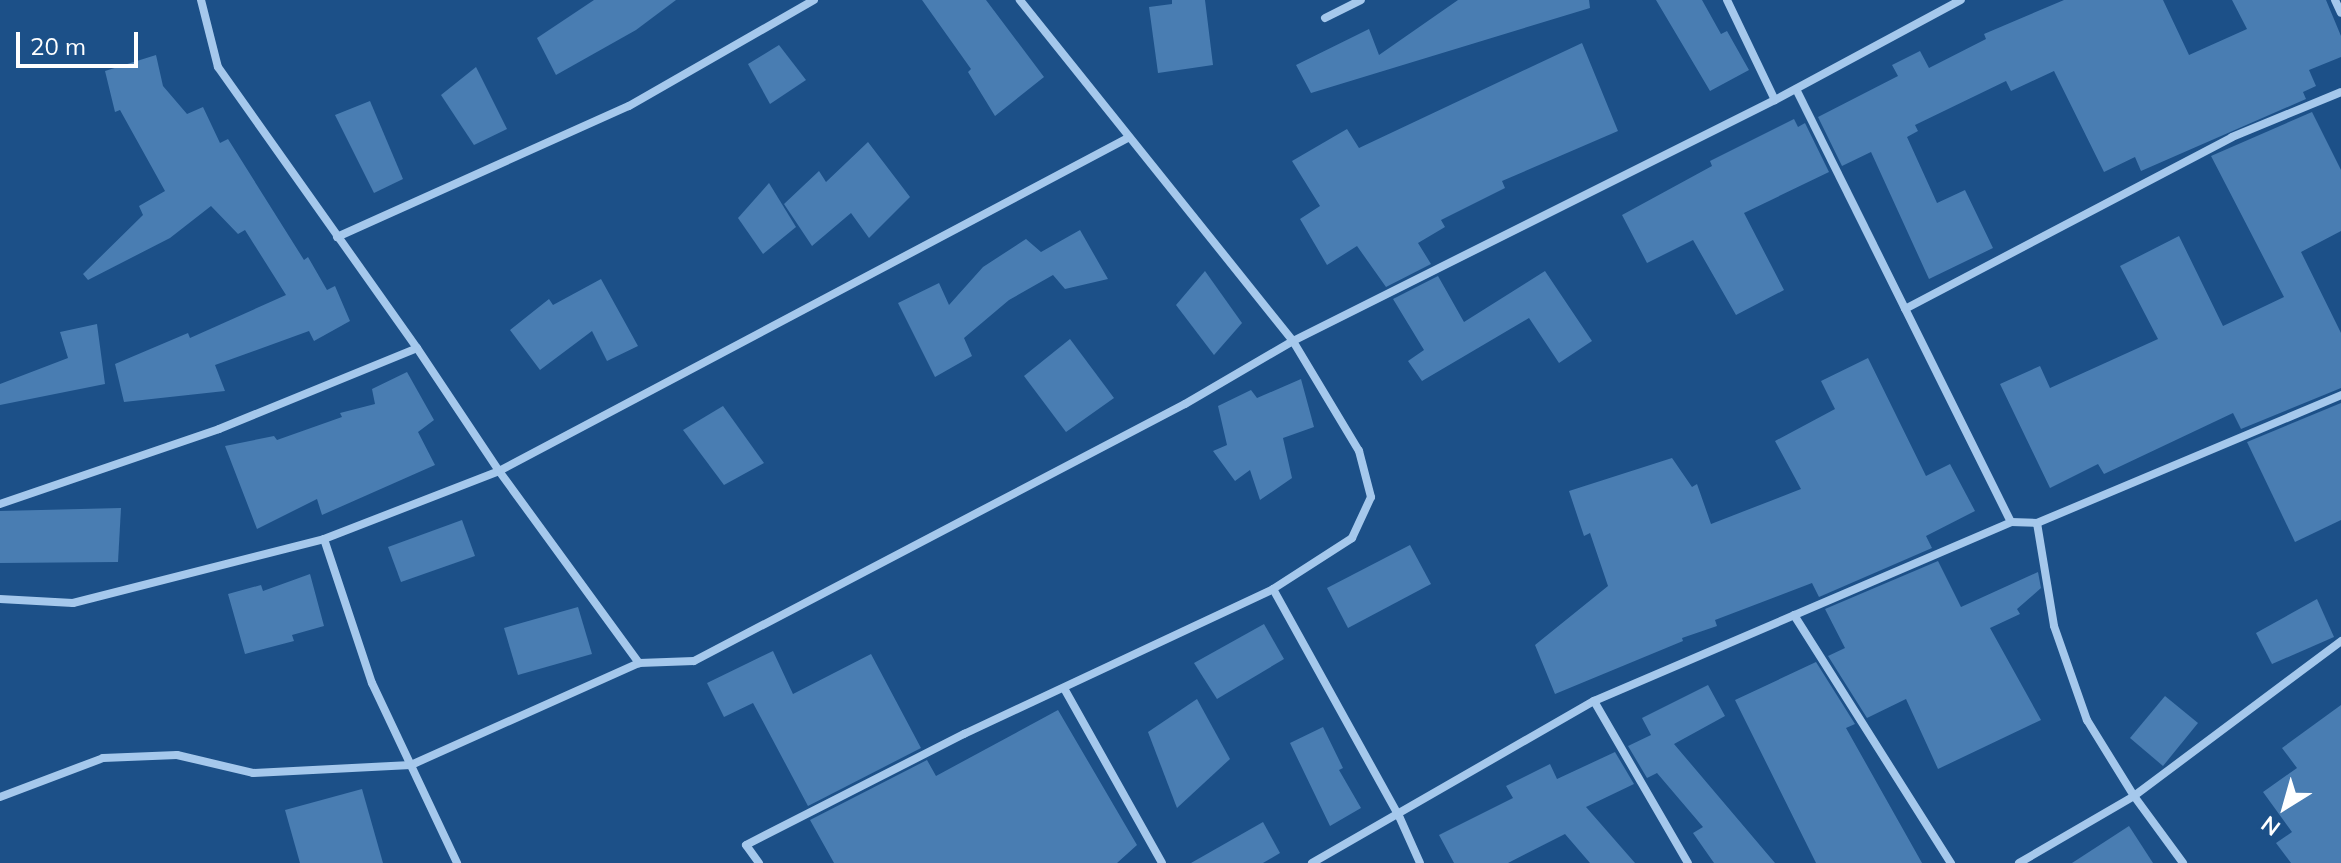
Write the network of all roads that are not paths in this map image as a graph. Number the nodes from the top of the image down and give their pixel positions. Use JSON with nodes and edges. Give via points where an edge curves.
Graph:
{"nodes":[{"id":1,"x":202,"y":0,"type":"edge"},
{"id":2,"x":814,"y":0,"type":"edge"},
{"id":3,"x":1020,"y":0,"type":"edge"},
{"id":4,"x":1361,"y":0,"type":"edge"},
{"id":5,"x":1727,"y":0,"type":"edge"},
{"id":6,"x":1961,"y":0,"type":"edge"},
{"id":7,"x":2335,"y":0,"type":"edge"},
{"id":8,"x":2341,"y":13,"type":"edge"},
{"id":9,"x":1325,"y":18,"type":"dead end"},
{"id":10,"x":1796,"y":89,"type":"junction"},
{"id":11,"x":2341,"y":92,"type":"edge"},
{"id":12,"x":1775,"y":100,"type":"junction"},
{"id":13,"x":1128,"y":138,"type":"junction"},
{"id":14,"x":337,"y":237,"type":"junction"},
{"id":15,"x":1905,"y":309,"type":"junction"},
{"id":16,"x":1293,"y":341,"type":"junction"},
{"id":17,"x":417,"y":348,"type":"junction"},
{"id":18,"x":2341,"y":395,"type":"edge"},
{"id":19,"x":499,"y":471,"type":"junction"},
{"id":20,"x":0,"y":504,"type":"edge"},
{"id":21,"x":2011,"y":522,"type":"junction"},
{"id":22,"x":2037,"y":523,"type":"junction"},
{"id":23,"x":324,"y":539,"type":"junction"},
{"id":24,"x":1273,"y":589,"type":"junction"},
{"id":25,"x":0,"y":599,"type":"edge"},
{"id":26,"x":1794,"y":615,"type":"junction"},
{"id":27,"x":2341,"y":641,"type":"edge"},
{"id":28,"x":639,"y":663,"type":"junction"},
{"id":29,"x":1065,"y":690,"type":"junction"},
{"id":30,"x":1594,"y":701,"type":"junction"},
{"id":31,"x":411,"y":765,"type":"junction"},
{"id":32,"x":2134,"y":796,"type":"junction"},
{"id":33,"x":0,"y":797,"type":"edge"},
{"id":34,"x":1399,"y":816,"type":"junction"},
{"id":35,"x":457,"y":863,"type":"edge"},
{"id":36,"x":759,"y":863,"type":"edge"},
{"id":37,"x":1162,"y":863,"type":"edge"},
{"id":38,"x":1312,"y":863,"type":"edge"},
{"id":39,"x":1420,"y":863,"type":"edge"},
{"id":40,"x":1688,"y":863,"type":"edge"},
{"id":41,"x":1951,"y":863,"type":"edge"},
{"id":42,"x":2019,"y":863,"type":"edge"},
{"id":43,"x":2183,"y":863,"type":"edge"}],
"edges":[{"from":1,"to":14,"type":"street","via":[[218,67]]},
{"from":2,"to":14,"type":"street","via":[[629,106]]},
{"from":3,"to":13,"type":"street"},
{"from":4,"to":9,"type":"street"},
{"from":5,"to":12,"type":"street"},
{"from":6,"to":10,"type":"street"},
{"from":7,"to":8,"type":"street"},
{"from":10,"to":12,"type":"street"},
{"from":10,"to":15,"type":"street"},
{"from":11,"to":15,"type":"street","via":[[2232,137]]},
{"from":12,"to":16,"type":"street"},
{"from":13,"to":16,"type":"street"},
{"from":13,"to":19,"type":"street"},
{"from":14,"to":17,"type":"street"},
{"from":15,"to":21,"type":"street"},
{"from":16,"to":24,"type":"street","via":[[1359,451],[1371,497],[1352,538]]},
{"from":16,"to":28,"type":"street","via":[[1185,404],[694,661]]},
{"from":17,"to":19,"type":"street"},
{"from":17,"to":20,"type":"street","via":[[219,429]]},
{"from":18,"to":22,"type":"street"},
{"from":19,"to":23,"type":"street"},
{"from":19,"to":28,"type":"street"},
{"from":21,"to":22,"type":"street"},
{"from":21,"to":26,"type":"street"},
{"from":22,"to":32,"type":"street","via":[[2054,626],[2087,720]]},
{"from":23,"to":25,"type":"street","via":[[73,603]]},
{"from":23,"to":31,"type":"street","via":[[372,683]]},
{"from":24,"to":29,"type":"street"},
{"from":24,"to":34,"type":"street"},
{"from":26,"to":30,"type":"street"},
{"from":26,"to":41,"type":"street"},
{"from":27,"to":32,"type":"street"},
{"from":28,"to":31,"type":"street"},
{"from":29,"to":36,"type":"street","via":[[964,734],[746,845]]},
{"from":29,"to":37,"type":"street"},
{"from":30,"to":34,"type":"street"},
{"from":30,"to":40,"type":"street"},
{"from":31,"to":33,"type":"street","via":[[253,773],[177,755],[103,758]]},
{"from":31,"to":35,"type":"street"},
{"from":32,"to":42,"type":"street"},
{"from":32,"to":43,"type":"street"},
{"from":34,"to":38,"type":"street"},
{"from":34,"to":39,"type":"street"}]}
